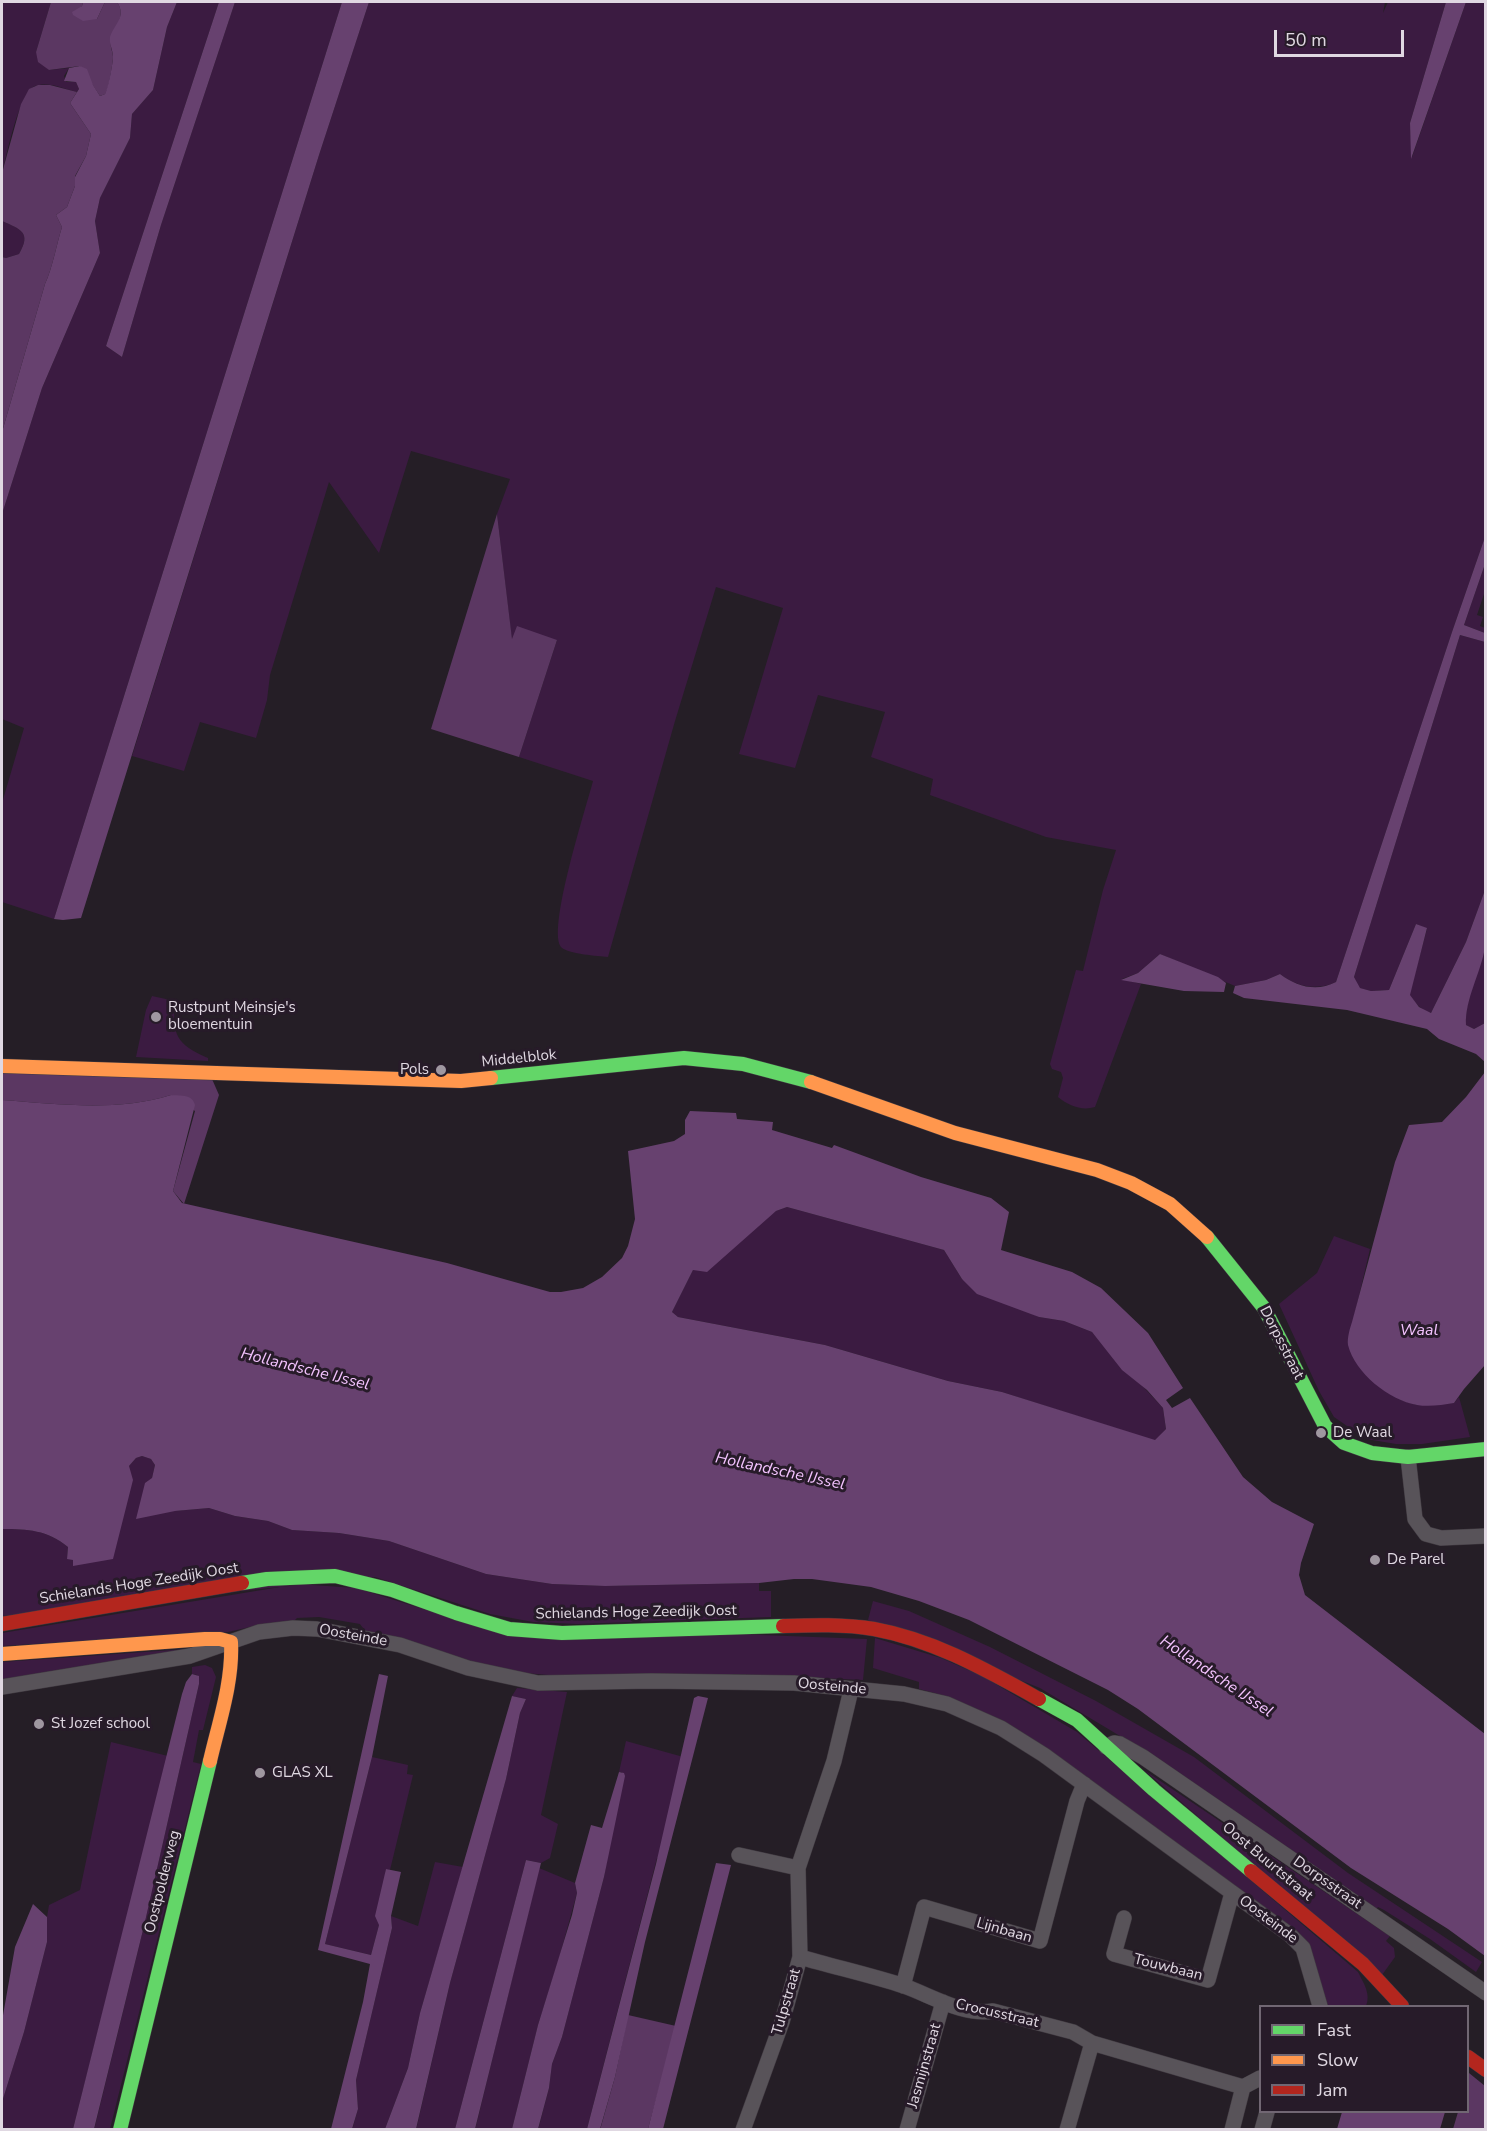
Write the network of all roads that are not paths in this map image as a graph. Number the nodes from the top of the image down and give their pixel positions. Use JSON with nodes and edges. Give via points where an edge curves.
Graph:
{"nodes":[{"id":1,"x":2,"y":1066,"type":"edge"},
{"id":2,"x":1025,"y":1150,"type":"joint"},
{"id":3,"x":1485,"y":1449,"type":"edge"},
{"id":4,"x":1408,"y":1457,"type":"junction"},
{"id":5,"x":1485,"y":1536,"type":"edge"},
{"id":6,"x":2,"y":1624,"type":"edge"},
{"id":7,"x":231,"y":1642,"type":"junction"},
{"id":8,"x":2,"y":1654,"type":"edge"},
{"id":9,"x":2,"y":1687,"type":"edge"},
{"id":10,"x":851,"y":1690,"type":"junction"},
{"id":11,"x":1106,"y":1748,"type":"junction"},
{"id":12,"x":1084,"y":1784,"type":"junction"},
{"id":13,"x":739,"y":1855,"type":"dead end"},
{"id":14,"x":798,"y":1868,"type":"junction"},
{"id":15,"x":1232,"y":1893,"type":"junction"},
{"id":16,"x":1124,"y":1918,"type":"dead end"},
{"id":17,"x":800,"y":1957,"type":"junction"},
{"id":18,"x":903,"y":1986,"type":"junction"},
{"id":19,"x":1485,"y":1993,"type":"edge"},
{"id":20,"x":943,"y":2002,"type":"junction"},
{"id":21,"x":1319,"y":2005,"type":"edge"},
{"id":22,"x":1394,"y":2005,"type":"edge"},
{"id":23,"x":1092,"y":2043,"type":"junction"},
{"id":24,"x":1469,"y":2058,"type":"edge"},
{"id":25,"x":1485,"y":2070,"type":"edge"},
{"id":26,"x":1259,"y":2079,"type":"edge"},
{"id":27,"x":1243,"y":2087,"type":"junction"},
{"id":28,"x":1267,"y":2113,"type":"edge"},
{"id":29,"x":120,"y":2130,"type":"edge"},
{"id":30,"x":743,"y":2130,"type":"edge"},
{"id":31,"x":907,"y":2130,"type":"edge"},
{"id":32,"x":1067,"y":2130,"type":"edge"},
{"id":33,"x":1232,"y":2130,"type":"edge"},
{"id":34,"x":1262,"y":2130,"type":"edge"}],
"edges":[{"from":1,"to":2,"type":"street","name":"Middelblok","via":[[461,1081],[684,1058],[743,1064],[793,1076],[955,1133]]},
{"from":2,"to":4,"type":"street","name":"Dorpsstraat","via":[[1123,1180],[1170,1204],[1217,1248],[1264,1308],[1325,1426],[1344,1443],[1372,1453]]},
{"from":3,"to":4,"type":"street","name":"Dorpsstraat"},
{"from":4,"to":5,"type":"street","via":[[1415,1519],[1426,1534],[1441,1538]]},
{"from":6,"to":11,"type":"street","name":"Schielands Hoge Zeedijk Oost","via":[[267,1579],[335,1576],[392,1590],[509,1629],[562,1633],[827,1625],[873,1629],[930,1644],[984,1668],[1077,1720]]},
{"from":7,"to":8,"type":"street","name":"Oosteinde","via":[[205,1639]]},
{"from":7,"to":9,"type":"street","name":"Oosteinde","via":[[190,1656]]},
{"from":7,"to":10,"type":"street","name":"Oosteinde","via":[[259,1632],[317,1629],[400,1645],[468,1668],[538,1683],[782,1683]]},
{"from":7,"to":29,"type":"street","name":"Oostpolderweg","via":[[225,1699]]},
{"from":10,"to":12,"type":"street","name":"Oosteinde","via":[[904,1694],[947,1704],[1001,1728]]},
{"from":10,"to":14,"type":"street","name":"Tulpstraat","via":[[834,1761]]},
{"from":11,"to":19,"type":"street","name":"Dorpsstraat","via":[[1120,1744],[1143,1757]]},
{"from":11,"to":22,"type":"street","name":"Oost Buurtstraat","via":[[1364,1964]]},
{"from":12,"to":15,"type":"street","name":"Oosteinde"},
{"from":12,"to":18,"type":"street","name":"Lijnbaan","via":[[1040,1941],[924,1907]]},
{"from":13,"to":14,"type":"street"},
{"from":14,"to":17,"type":"street","name":"Tulpstraat"},
{"from":15,"to":16,"type":"street","name":"Touwbaan","via":[[1208,1980],[1114,1954]]},
{"from":15,"to":21,"type":"street","name":"Oosteinde","via":[[1303,1948]]},
{"from":17,"to":18,"type":"street","name":"Crocusstraat"},
{"from":17,"to":30,"type":"street","name":"Tulpstraat","via":[[782,2022]]},
{"from":18,"to":20,"type":"street","name":"Crocusstraat"},
{"from":20,"to":23,"type":"street","name":"Crocusstraat","via":[[1073,2032]]},
{"from":20,"to":31,"type":"street","name":"Jasmijnstraat"},
{"from":23,"to":27,"type":"street","name":"Crocusstraat"},
{"from":23,"to":32,"type":"street"},
{"from":24,"to":25,"type":"street"},
{"from":26,"to":27,"type":"street"},
{"from":27,"to":33,"type":"street"},
{"from":28,"to":34,"type":"street"}]}
